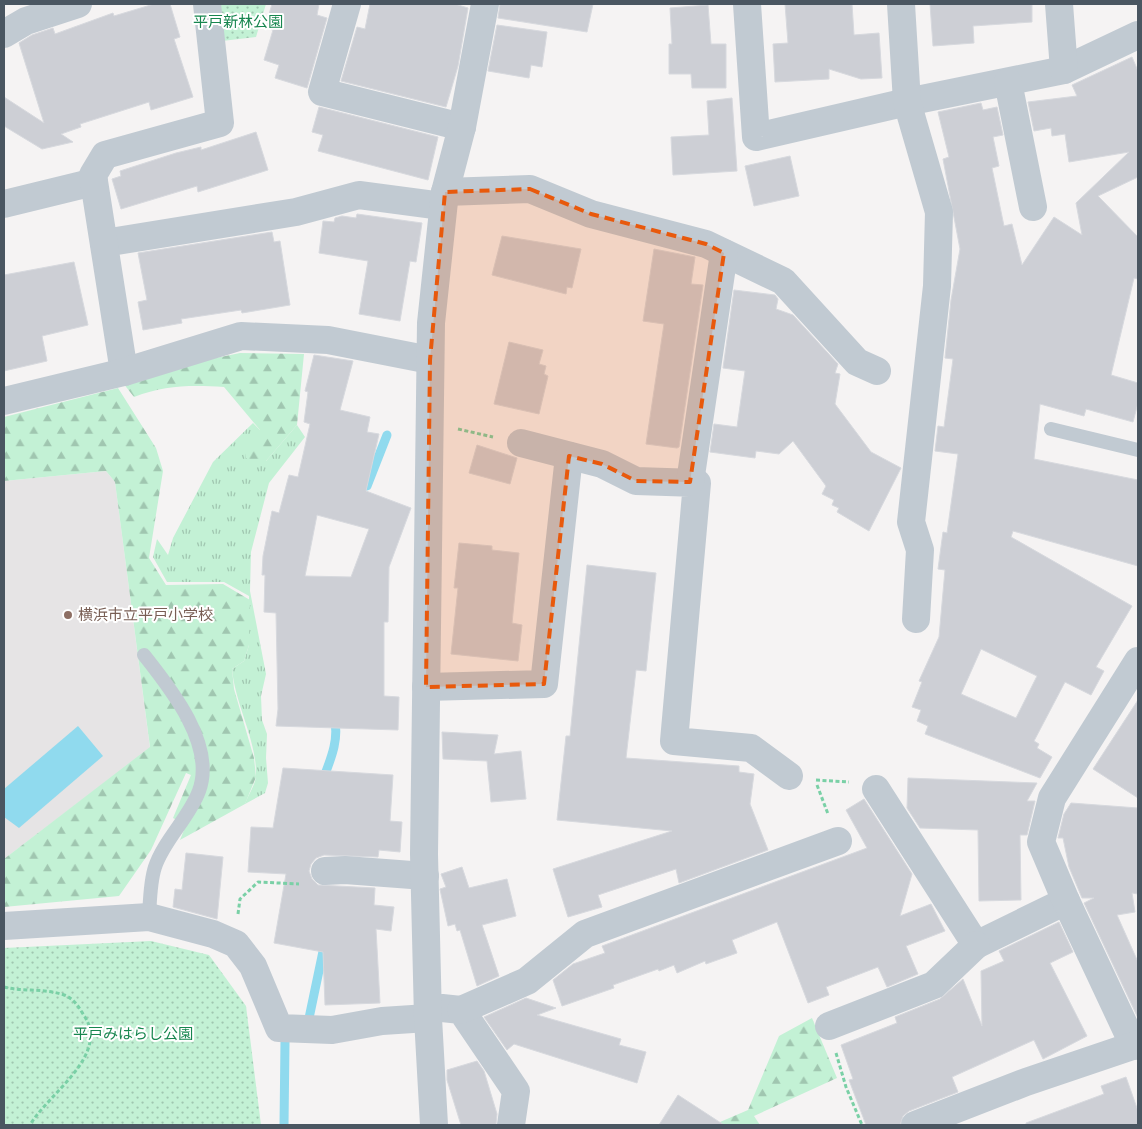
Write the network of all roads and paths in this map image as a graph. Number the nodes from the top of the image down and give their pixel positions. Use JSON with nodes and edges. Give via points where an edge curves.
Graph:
{"nodes":[{"id":1,"x":78,"y":4,"type":"edge"},
{"id":2,"x":207,"y":4,"type":"edge"},
{"id":3,"x":347,"y":4,"type":"edge"},
{"id":4,"x":485,"y":4,"type":"edge"},
{"id":5,"x":747,"y":4,"type":"edge"},
{"id":6,"x":901,"y":4,"type":"edge"},
{"id":7,"x":1059,"y":4,"type":"edge"},
{"id":8,"x":4,"y":34,"type":"edge"},
{"id":9,"x":1138,"y":35,"type":"edge"},
{"id":10,"x":1064,"y":70,"type":"junction"},
{"id":11,"x":1008,"y":82,"type":"junction"},
{"id":12,"x":907,"y":102,"type":"junction"},
{"id":13,"x":462,"y":127,"type":"junction"},
{"id":14,"x":94,"y":182,"type":"junction"},
{"id":15,"x":443,"y":199,"type":"junction"},
{"id":16,"x":4,"y":204,"type":"edge"},
{"id":17,"x":1033,"y":206,"type":"dead end"},
{"id":18,"x":104,"y":243,"type":"junction"},
{"id":19,"x":724,"y":253,"type":"junction"},
{"id":20,"x":430,"y":360,"type":"junction"},
{"id":21,"x":877,"y":371,"type":"dead end"},
{"id":22,"x":124,"y":372,"type":"junction"},
{"id":23,"x":4,"y":401,"type":"edge"},
{"id":24,"x":428,"y":423,"type":"junction"},
{"id":25,"x":1051,"y":429,"type":"dead end"},
{"id":26,"x":521,"y":443,"type":"joint"},
{"id":27,"x":1138,"y":450,"type":"edge"},
{"id":28,"x":569,"y":456,"type":"junction"},
{"id":29,"x":690,"y":482,"type":"junction"},
{"id":30,"x":916,"y":618,"type":"dead end"},
{"id":31,"x":144,"y":655,"type":"dead end"},
{"id":32,"x":1138,"y":660,"type":"edge"},
{"id":33,"x":426,"y":687,"type":"junction"},
{"id":34,"x":789,"y":776,"type":"joint"},
{"id":35,"x":816,"y":780,"type":"junction"},
{"id":36,"x":876,"y":789,"type":"joint"},
{"id":37,"x":838,"y":841,"type":"joint"},
{"id":38,"x":335,"y":871,"type":"joint"},
{"id":39,"x":425,"y":876,"type":"junction"},
{"id":40,"x":1066,"y":901,"type":"junction"},
{"id":41,"x":149,"y":916,"type":"junction"},
{"id":42,"x":4,"y":926,"type":"edge"},
{"id":43,"x":236,"y":944,"type":"junction"},
{"id":44,"x":976,"y":945,"type":"junction"},
{"id":45,"x":4,"y":987,"type":"edge"},
{"id":46,"x":461,"y":1010,"type":"junction"},
{"id":47,"x":428,"y":1012,"type":"junction"},
{"id":48,"x":829,"y":1026,"type":"joint"},
{"id":49,"x":1136,"y":1045,"type":"edge"},
{"id":50,"x":30,"y":1125,"type":"edge"},
{"id":51,"x":434,"y":1125,"type":"edge"},
{"id":52,"x":511,"y":1125,"type":"edge"},
{"id":53,"x":862,"y":1125,"type":"edge"},
{"id":54,"x":915,"y":1125,"type":"edge"}],
"edges":[{"from":1,"to":8,"type":"street","via":[[26,21]]},
{"from":2,"to":14,"type":"street","via":[[220,123],[105,155],[93,175]]},
{"from":3,"to":13,"type":"street","via":[[322,92]]},
{"from":4,"to":13,"type":"street"},
{"from":5,"to":12,"type":"street","via":[[756,137]]},
{"from":6,"to":12,"type":"street"},
{"from":7,"to":10,"type":"street"},
{"from":9,"to":10,"type":"street"},
{"from":10,"to":11,"type":"street"},
{"from":11,"to":12,"type":"street"},
{"from":11,"to":17,"type":"street"},
{"from":12,"to":30,"type":"street","via":[[940,212],[937,286],[911,522],[920,550]]},
{"from":13,"to":15,"type":"street"},
{"from":14,"to":16,"type":"street"},
{"from":14,"to":18,"type":"street"},
{"from":15,"to":18,"type":"street","via":[[358,195],[296,212]]},
{"from":15,"to":19,"type":"street","via":[[530,188],[591,214],[706,244]]},
{"from":15,"to":20,"type":"street"},
{"from":18,"to":22,"type":"street"},
{"from":19,"to":21,"type":"street","via":[[783,281],[857,362]]},
{"from":19,"to":29,"type":"street"},
{"from":20,"to":22,"type":"street","via":[[328,340],[241,336]]},
{"from":20,"to":24,"type":"street"},
{"from":22,"to":23,"type":"street"},
{"from":24,"to":26,"type":"path"},
{"from":24,"to":33,"type":"street"},
{"from":25,"to":27,"type":"lane"},
{"from":26,"to":28,"type":"street"},
{"from":28,"to":29,"type":"street","via":[[602,464],[636,481]]},
{"from":28,"to":33,"type":"street","via":[[544,684]]},
{"from":29,"to":34,"type":"street","via":[[697,483],[674,741],[751,748]]},
{"from":31,"to":41,"type":"lane","via":[[185,712],[195,734],[202,773],[199,791],[155,867]]},
{"from":32,"to":40,"type":"street","via":[[1052,798],[1041,842]]},
{"from":33,"to":39,"type":"street"},
{"from":34,"to":35,"type":"path"},
{"from":35,"to":36,"type":"path","via":[[864,782]]},
{"from":35,"to":37,"type":"path"},
{"from":36,"to":44,"type":"street"},
{"from":37,"to":46,"type":"street","via":[[585,934],[527,981]]},
{"from":38,"to":39,"type":"street"},
{"from":38,"to":43,"type":"path","via":[[315,885],[258,882],[240,899]]},
{"from":39,"to":47,"type":"street"},
{"from":40,"to":44,"type":"street"},
{"from":40,"to":49,"type":"street"},
{"from":41,"to":42,"type":"street"},
{"from":41,"to":43,"type":"street"},
{"from":43,"to":47,"type":"street","via":[[253,966],[279,1028],[332,1030]]},
{"from":44,"to":48,"type":"street","via":[[934,985]]},
{"from":45,"to":50,"type":"path","via":[[49,990],[67,996],[77,1003],[91,1026],[92,1039],[84,1060]]},
{"from":46,"to":47,"type":"street"},
{"from":46,"to":52,"type":"street","via":[[516,1091]]},
{"from":47,"to":51,"type":"street"},
{"from":48,"to":53,"type":"path","via":[[846,1087]]},
{"from":49,"to":54,"type":"street","via":[[1026,1082]]}]}
